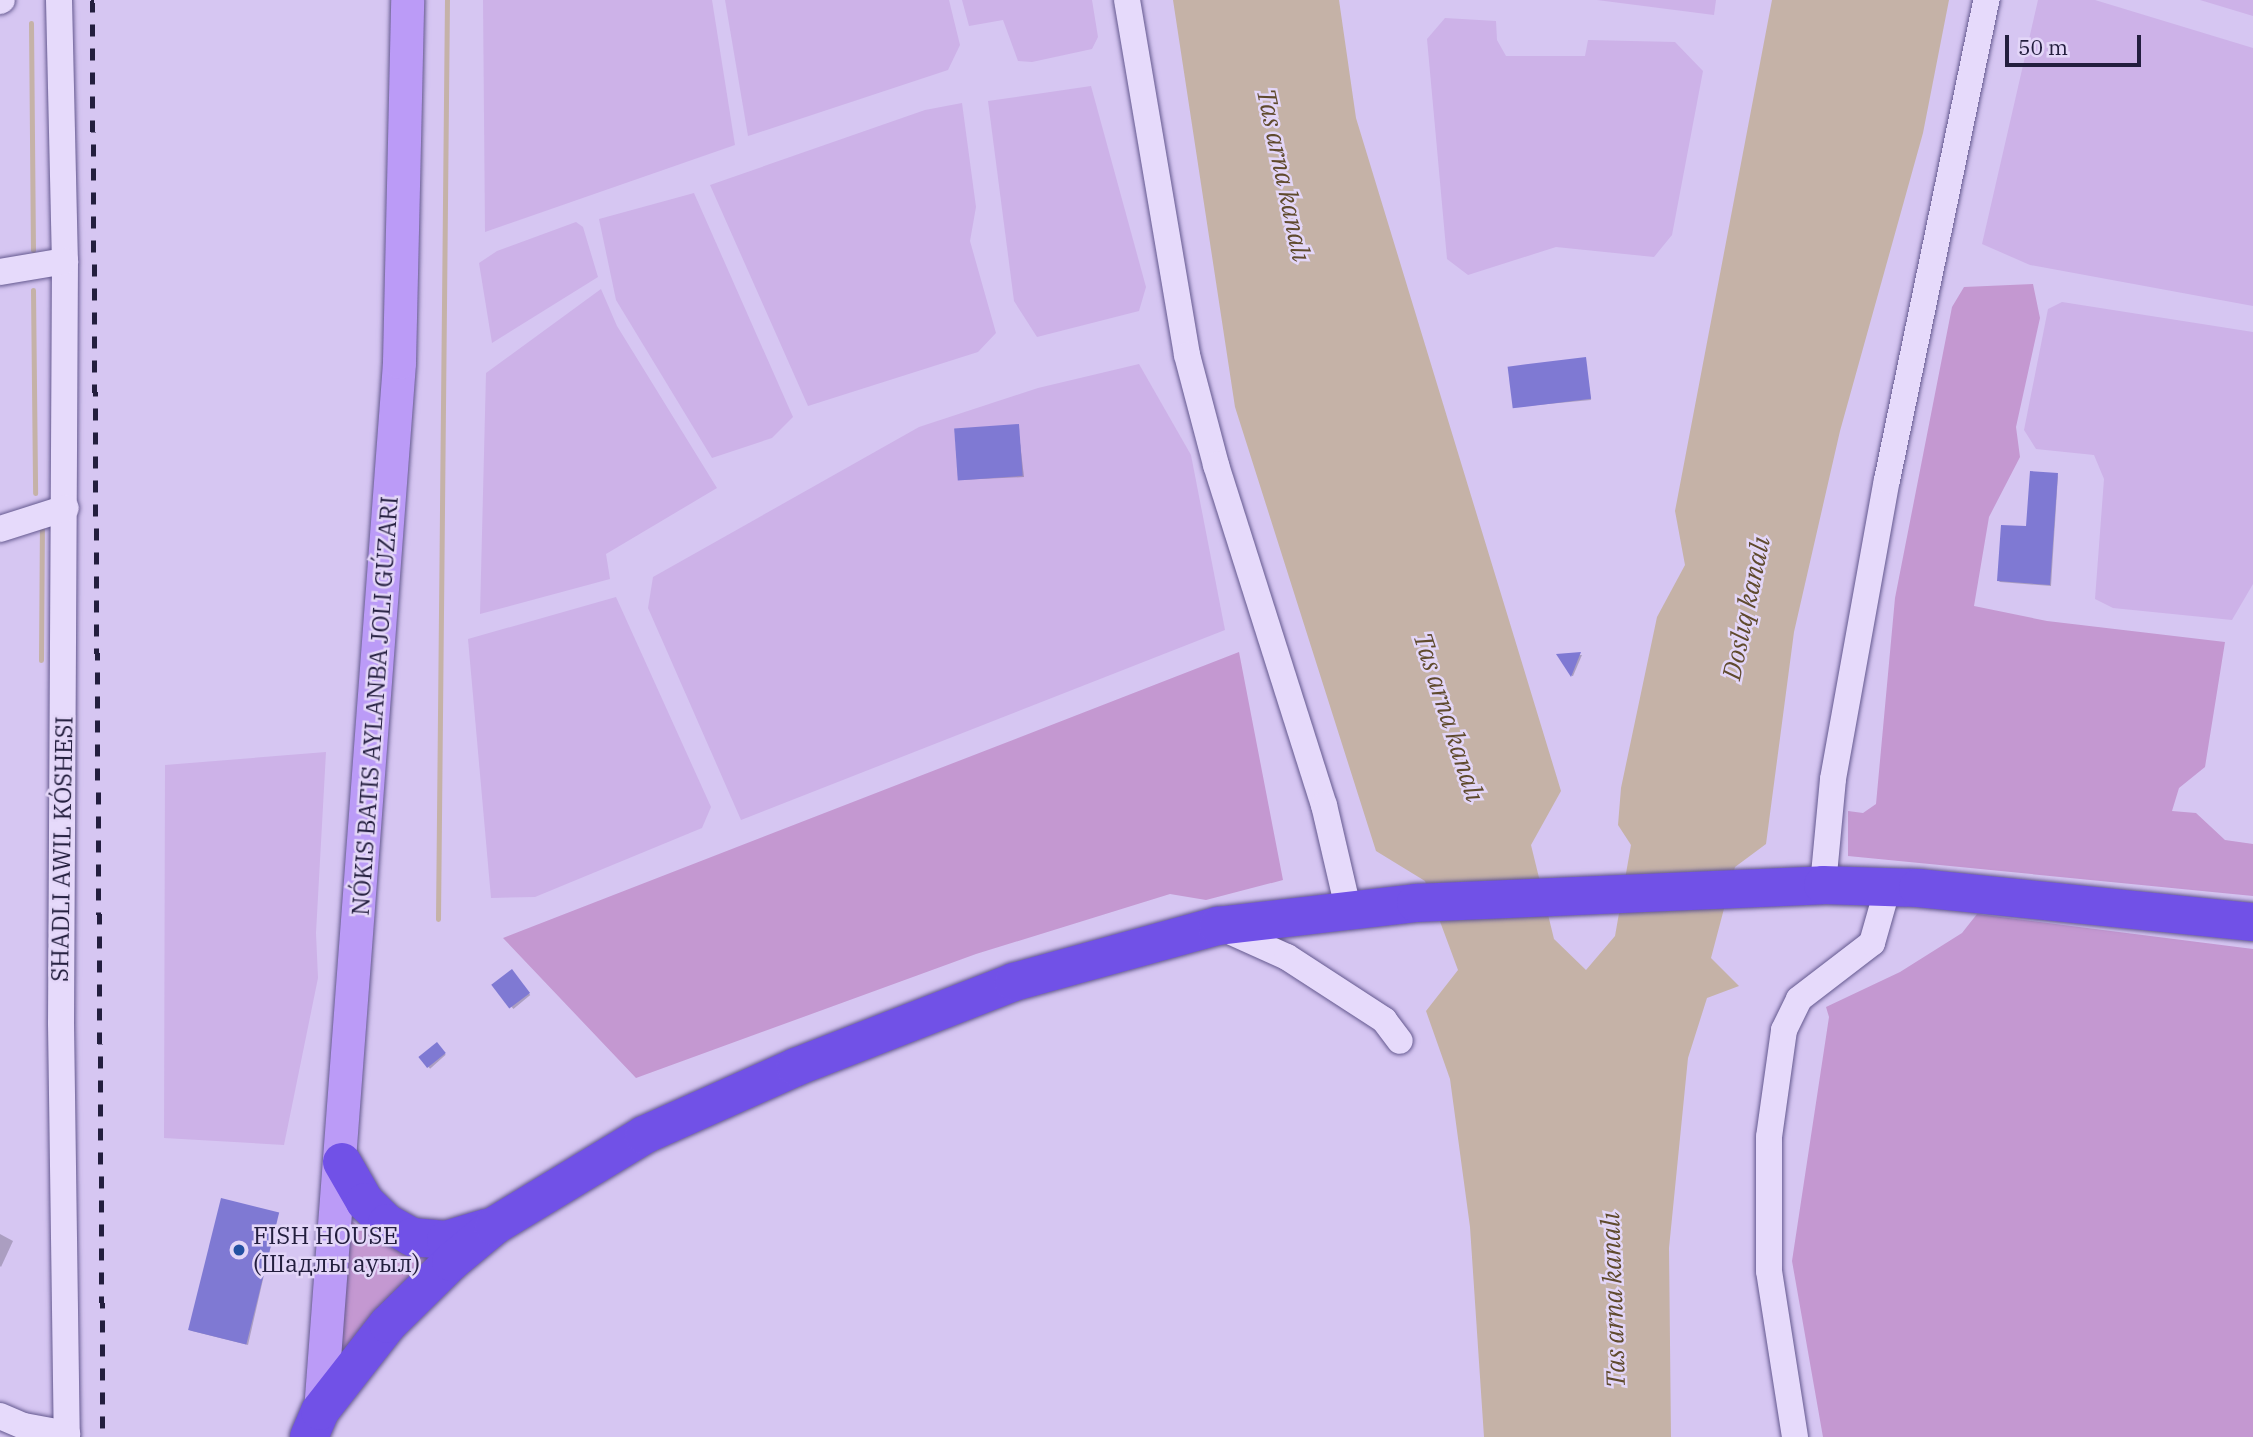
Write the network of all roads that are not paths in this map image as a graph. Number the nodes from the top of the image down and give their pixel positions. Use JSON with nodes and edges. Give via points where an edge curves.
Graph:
{"nodes":[{"id":1,"x":59,"y":0,"type":"edge"},
{"id":2,"x":407,"y":0,"type":"edge"},
{"id":3,"x":1127,"y":0,"type":"edge"},
{"id":4,"x":1986,"y":0,"type":"edge"},
{"id":5,"x":65,"y":261,"type":"junction"},
{"id":6,"x":0,"y":272,"type":"edge"},
{"id":7,"x":66,"y":508,"type":"junction"},
{"id":8,"x":0,"y":529,"type":"edge"},
{"id":9,"x":1823,"y":885,"type":"junction"},
{"id":10,"x":1888,"y":887,"type":"junction"},
{"id":11,"x":1348,"y":908,"type":"junction"},
{"id":12,"x":2253,"y":922,"type":"edge"},
{"id":13,"x":1218,"y":926,"type":"junction"},
{"id":14,"x":1400,"y":1041,"type":"dead end"},
{"id":15,"x":342,"y":1162,"type":"junction"},
{"id":16,"x":494,"y":1226,"type":"junction"},
{"id":17,"x":0,"y":1416,"type":"edge"},
{"id":18,"x":314,"y":1424,"type":"edge"},
{"id":19,"x":67,"y":1435,"type":"edge"},
{"id":20,"x":1795,"y":1437,"type":"edge"}],
"edges":[{"from":1,"to":5,"type":"street"},
{"from":2,"to":15,"type":"main road","via":[[399,362]]},
{"from":3,"to":11,"type":"street","via":[[1186,355],[1216,466],[1324,804]]},
{"from":4,"to":9,"type":"street","via":[[1887,480],[1833,779]]},
{"from":5,"to":6,"type":"street"},
{"from":5,"to":7,"type":"street"},
{"from":7,"to":8,"type":"street"},
{"from":7,"to":19,"type":"street","via":[[61,1023]]},
{"from":9,"to":10,"type":"highway"},
{"from":9,"to":11,"type":"highway","via":[[1585,892]]},
{"from":10,"to":12,"type":"highway"},
{"from":10,"to":20,"type":"street","via":[[1872,943],[1799,999],[1784,1030],[1769,1137],[1769,1271]]},
{"from":11,"to":13,"type":"highway"},
{"from":13,"to":14,"type":"street","via":[[1287,957],[1384,1020]]},
{"from":13,"to":16,"type":"highway","via":[[1014,982],[796,1067],[644,1135]]},
{"from":15,"to":16,"type":"highway","via":[[365,1202],[387,1223],[412,1237],[446,1240]]},
{"from":15,"to":18,"type":"main road"},
{"from":16,"to":18,"type":"highway","via":[[388,1324]]},
{"from":17,"to":19,"type":"street"}]}
